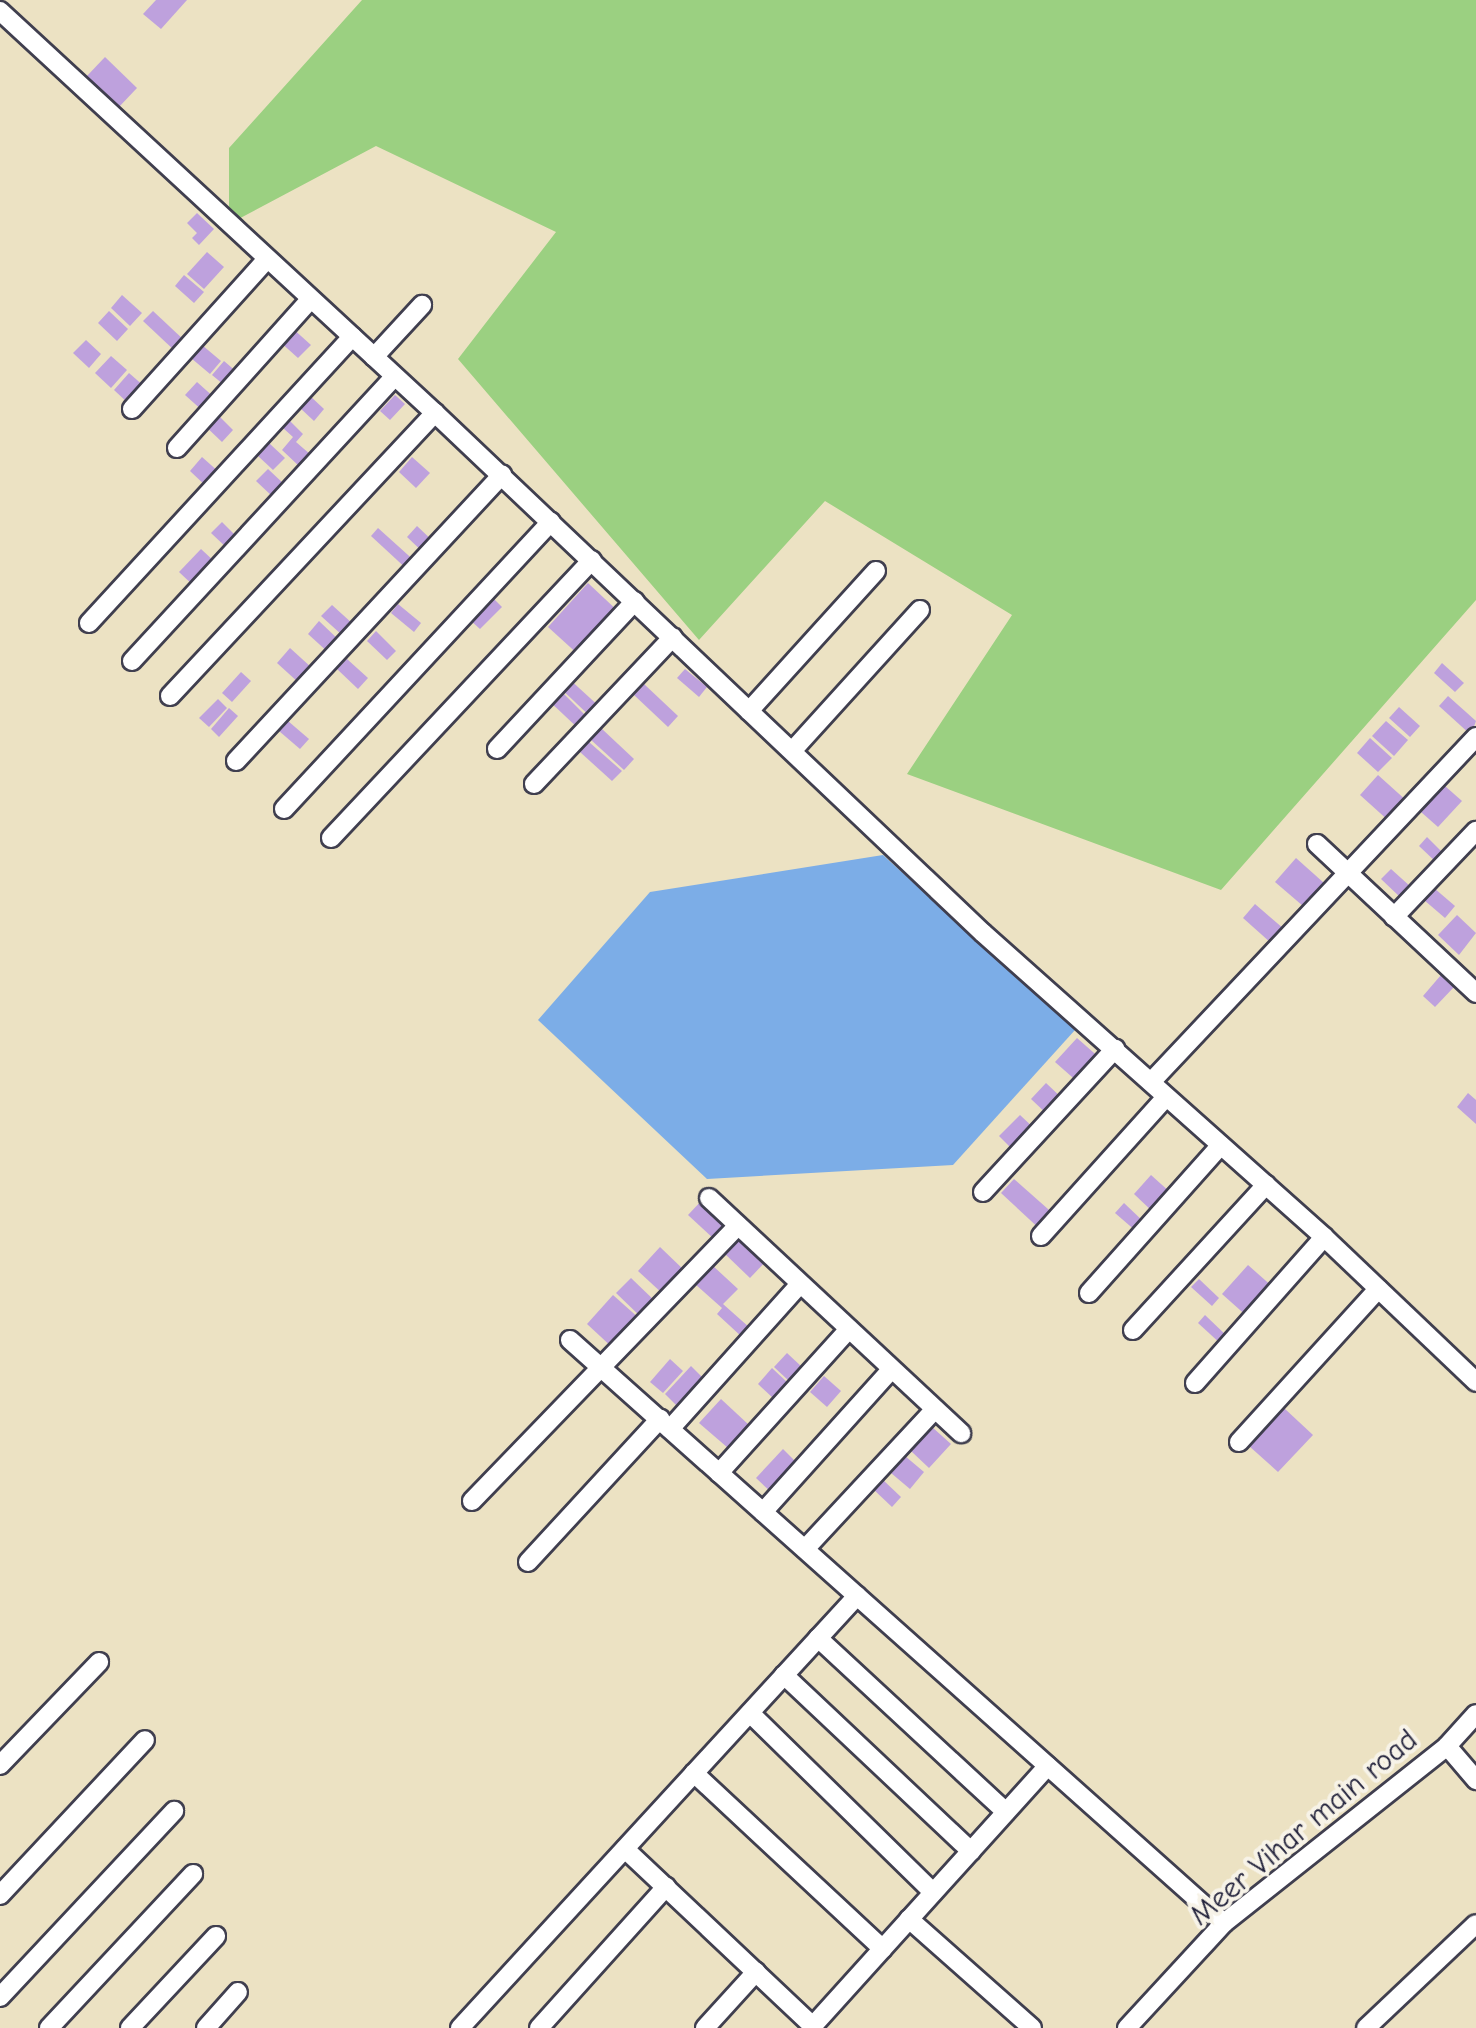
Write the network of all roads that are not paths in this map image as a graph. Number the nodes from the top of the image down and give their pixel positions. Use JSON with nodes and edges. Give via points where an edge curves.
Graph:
{"nodes":[{"id":1,"x":0,"y":10,"type":"edge"},
{"id":2,"x":266,"y":259,"type":"junction"},
{"id":3,"x":310,"y":300,"type":"junction"},
{"id":4,"x":422,"y":305,"type":"dead end"},
{"id":5,"x":352,"y":337,"type":"junction"},
{"id":6,"x":374,"y":357,"type":"junction"},
{"id":7,"x":394,"y":377,"type":"junction"},
{"id":8,"x":132,"y":409,"type":"dead end"},
{"id":9,"x":436,"y":413,"type":"junction"},
{"id":10,"x":177,"y":448,"type":"dead end"},
{"id":11,"x":502,"y":475,"type":"junction"},
{"id":12,"x":551,"y":522,"type":"junction"},
{"id":13,"x":592,"y":560,"type":"junction"},
{"id":14,"x":876,"y":571,"type":"dead end"},
{"id":15,"x":635,"y":601,"type":"junction"},
{"id":16,"x":920,"y":610,"type":"dead end"},
{"id":17,"x":89,"y":623,"type":"dead end"},
{"id":18,"x":673,"y":637,"type":"junction"},
{"id":19,"x":132,"y":661,"type":"dead end"},
{"id":20,"x":170,"y":696,"type":"dead end"},
{"id":21,"x":749,"y":710,"type":"junction"},
{"id":22,"x":1476,"y":738,"type":"edge"},
{"id":23,"x":497,"y":749,"type":"dead end"},
{"id":24,"x":793,"y":750,"type":"junction"},
{"id":25,"x":236,"y":761,"type":"dead end"},
{"id":26,"x":534,"y":784,"type":"dead end"},
{"id":27,"x":284,"y":810,"type":"dead end"},
{"id":28,"x":1476,"y":831,"type":"edge"},
{"id":29,"x":332,"y":838,"type":"dead end"},
{"id":30,"x":1317,"y":844,"type":"dead end"},
{"id":31,"x":1348,"y":874,"type":"junction"},
{"id":32,"x":1394,"y":917,"type":"junction"},
{"id":33,"x":1476,"y":993,"type":"edge"},
{"id":34,"x":1115,"y":1049,"type":"junction"},
{"id":35,"x":1152,"y":1082,"type":"junction"},
{"id":36,"x":1166,"y":1097,"type":"junction"},
{"id":37,"x":1221,"y":1146,"type":"junction"},
{"id":38,"x":1266,"y":1185,"type":"junction"},
{"id":39,"x":982,"y":1192,"type":"dead end"},
{"id":40,"x":709,"y":1198,"type":"dead end"},
{"id":41,"x":738,"y":1226,"type":"junction"},
{"id":42,"x":1041,"y":1236,"type":"dead end"},
{"id":43,"x":1324,"y":1237,"type":"junction"},
{"id":44,"x":800,"y":1284,"type":"junction"},
{"id":45,"x":1378,"y":1289,"type":"junction"},
{"id":46,"x":1089,"y":1293,"type":"dead end"},
{"id":47,"x":850,"y":1329,"type":"junction"},
{"id":48,"x":1134,"y":1330,"type":"dead end"},
{"id":49,"x":570,"y":1340,"type":"dead end"},
{"id":50,"x":602,"y":1368,"type":"junction"},
{"id":51,"x":891,"y":1370,"type":"junction"},
{"id":52,"x":1476,"y":1382,"type":"edge"},
{"id":53,"x":1195,"y":1383,"type":"dead end"},
{"id":54,"x":934,"y":1410,"type":"junction"},
{"id":55,"x":665,"y":1424,"type":"junction"},
{"id":56,"x":961,"y":1433,"type":"dead end"},
{"id":57,"x":1240,"y":1442,"type":"dead end"},
{"id":58,"x":719,"y":1473,"type":"junction"},
{"id":59,"x":472,"y":1501,"type":"dead end"},
{"id":60,"x":763,"y":1512,"type":"junction"},
{"id":61,"x":805,"y":1550,"type":"junction"},
{"id":62,"x":528,"y":1562,"type":"dead end"},
{"id":63,"x":857,"y":1596,"type":"junction"},
{"id":64,"x":818,"y":1638,"type":"junction"},
{"id":65,"x":99,"y":1662,"type":"dead end"},
{"id":66,"x":784,"y":1675,"type":"junction"},
{"id":67,"x":750,"y":1713,"type":"junction"},
{"id":68,"x":1476,"y":1714,"type":"edge"},
{"id":69,"x":144,"y":1740,"type":"dead end"},
{"id":70,"x":1447,"y":1746,"type":"junction"},
{"id":71,"x":0,"y":1765,"type":"edge"},
{"id":72,"x":1048,"y":1766,"type":"junction"},
{"id":73,"x":694,"y":1773,"type":"junction"},
{"id":74,"x":1476,"y":1780,"type":"edge"},
{"id":75,"x":174,"y":1810,"type":"dead end"},
{"id":76,"x":1006,"y":1812,"type":"junction"},
{"id":77,"x":625,"y":1849,"type":"junction"},
{"id":78,"x":971,"y":1850,"type":"junction"},
{"id":79,"x":193,"y":1874,"type":"dead end"},
{"id":80,"x":666,"y":1887,"type":"junction"},
{"id":81,"x":933,"y":1892,"type":"junction"},
{"id":82,"x":0,"y":1895,"type":"edge"},
{"id":83,"x":909,"y":1919,"type":"junction"},
{"id":84,"x":1224,"y":1923,"type":"junction"},
{"id":85,"x":1476,"y":1924,"type":"edge"},
{"id":86,"x":216,"y":1936,"type":"dead end"},
{"id":87,"x":883,"y":1948,"type":"junction"},
{"id":88,"x":756,"y":1972,"type":"junction"},
{"id":89,"x":238,"y":1992,"type":"dead end"},
{"id":90,"x":0,"y":1997,"type":"edge"},
{"id":91,"x":812,"y":2027,"type":"edge"},
{"id":92,"x":49,"y":2028,"type":"edge"},
{"id":93,"x":130,"y":2028,"type":"edge"},
{"id":94,"x":206,"y":2028,"type":"edge"},
{"id":95,"x":460,"y":2028,"type":"edge"},
{"id":96,"x":540,"y":2028,"type":"edge"},
{"id":97,"x":705,"y":2028,"type":"edge"},
{"id":98,"x":1032,"y":2028,"type":"edge"},
{"id":99,"x":1127,"y":2028,"type":"edge"},
{"id":100,"x":1366,"y":2028,"type":"edge"}],
"edges":[{"from":1,"to":2,"type":"street"},
{"from":2,"to":3,"type":"street"},
{"from":2,"to":8,"type":"street"},
{"from":3,"to":5,"type":"street"},
{"from":3,"to":10,"type":"street"},
{"from":4,"to":6,"type":"street"},
{"from":5,"to":6,"type":"street"},
{"from":5,"to":17,"type":"street"},
{"from":6,"to":7,"type":"street"},
{"from":7,"to":9,"type":"street"},
{"from":7,"to":19,"type":"street"},
{"from":9,"to":11,"type":"street"},
{"from":9,"to":20,"type":"street"},
{"from":11,"to":12,"type":"street"},
{"from":11,"to":25,"type":"street"},
{"from":12,"to":13,"type":"street"},
{"from":12,"to":27,"type":"street"},
{"from":13,"to":15,"type":"street"},
{"from":13,"to":29,"type":"street"},
{"from":14,"to":21,"type":"street"},
{"from":15,"to":18,"type":"street"},
{"from":15,"to":23,"type":"street"},
{"from":16,"to":24,"type":"street"},
{"from":18,"to":21,"type":"street"},
{"from":18,"to":26,"type":"street"},
{"from":21,"to":24,"type":"street"},
{"from":22,"to":31,"type":"street"},
{"from":24,"to":34,"type":"street","via":[[982,933]]},
{"from":28,"to":32,"type":"street"},
{"from":30,"to":31,"type":"street"},
{"from":31,"to":32,"type":"street"},
{"from":31,"to":35,"type":"street"},
{"from":32,"to":33,"type":"street"},
{"from":34,"to":35,"type":"street"},
{"from":34,"to":39,"type":"street"},
{"from":35,"to":36,"type":"street"},
{"from":36,"to":37,"type":"street"},
{"from":36,"to":42,"type":"street"},
{"from":37,"to":38,"type":"street"},
{"from":37,"to":46,"type":"street"},
{"from":38,"to":43,"type":"street"},
{"from":38,"to":48,"type":"street"},
{"from":40,"to":41,"type":"street"},
{"from":41,"to":44,"type":"street"},
{"from":41,"to":50,"type":"street"},
{"from":43,"to":45,"type":"street"},
{"from":43,"to":53,"type":"street"},
{"from":44,"to":47,"type":"street"},
{"from":44,"to":55,"type":"street"},
{"from":45,"to":52,"type":"street"},
{"from":45,"to":57,"type":"street"},
{"from":47,"to":51,"type":"street"},
{"from":47,"to":58,"type":"street"},
{"from":49,"to":50,"type":"street"},
{"from":50,"to":55,"type":"street"},
{"from":50,"to":59,"type":"street"},
{"from":51,"to":54,"type":"street"},
{"from":51,"to":60,"type":"street"},
{"from":54,"to":56,"type":"street"},
{"from":54,"to":61,"type":"street"},
{"from":55,"to":58,"type":"street"},
{"from":55,"to":62,"type":"street"},
{"from":58,"to":60,"type":"street"},
{"from":60,"to":61,"type":"street"},
{"from":61,"to":63,"type":"street"},
{"from":63,"to":64,"type":"street"},
{"from":63,"to":72,"type":"street"},
{"from":64,"to":66,"type":"street"},
{"from":64,"to":76,"type":"street"},
{"from":65,"to":71,"type":"street"},
{"from":66,"to":67,"type":"street"},
{"from":66,"to":78,"type":"street"},
{"from":67,"to":73,"type":"street"},
{"from":67,"to":81,"type":"street"},
{"from":68,"to":70,"type":"street","name":"Meer Vihar main road"},
{"from":69,"to":82,"type":"street"},
{"from":70,"to":74,"type":"street"},
{"from":70,"to":84,"type":"street","name":"Meer Vihar main road"},
{"from":72,"to":76,"type":"street"},
{"from":72,"to":84,"type":"street"},
{"from":73,"to":77,"type":"street"},
{"from":73,"to":87,"type":"street"},
{"from":75,"to":90,"type":"street"},
{"from":76,"to":78,"type":"street"},
{"from":77,"to":80,"type":"street"},
{"from":77,"to":95,"type":"street"},
{"from":78,"to":81,"type":"street"},
{"from":79,"to":92,"type":"street"},
{"from":80,"to":88,"type":"street"},
{"from":80,"to":96,"type":"street"},
{"from":81,"to":83,"type":"street"},
{"from":83,"to":87,"type":"street"},
{"from":83,"to":98,"type":"street"},
{"from":84,"to":99,"type":"street","name":"Meer Vihar main road"},
{"from":85,"to":100,"type":"street"},
{"from":86,"to":93,"type":"street"},
{"from":87,"to":91,"type":"street"},
{"from":88,"to":91,"type":"street"},
{"from":88,"to":97,"type":"street"},
{"from":89,"to":94,"type":"street"}]}
